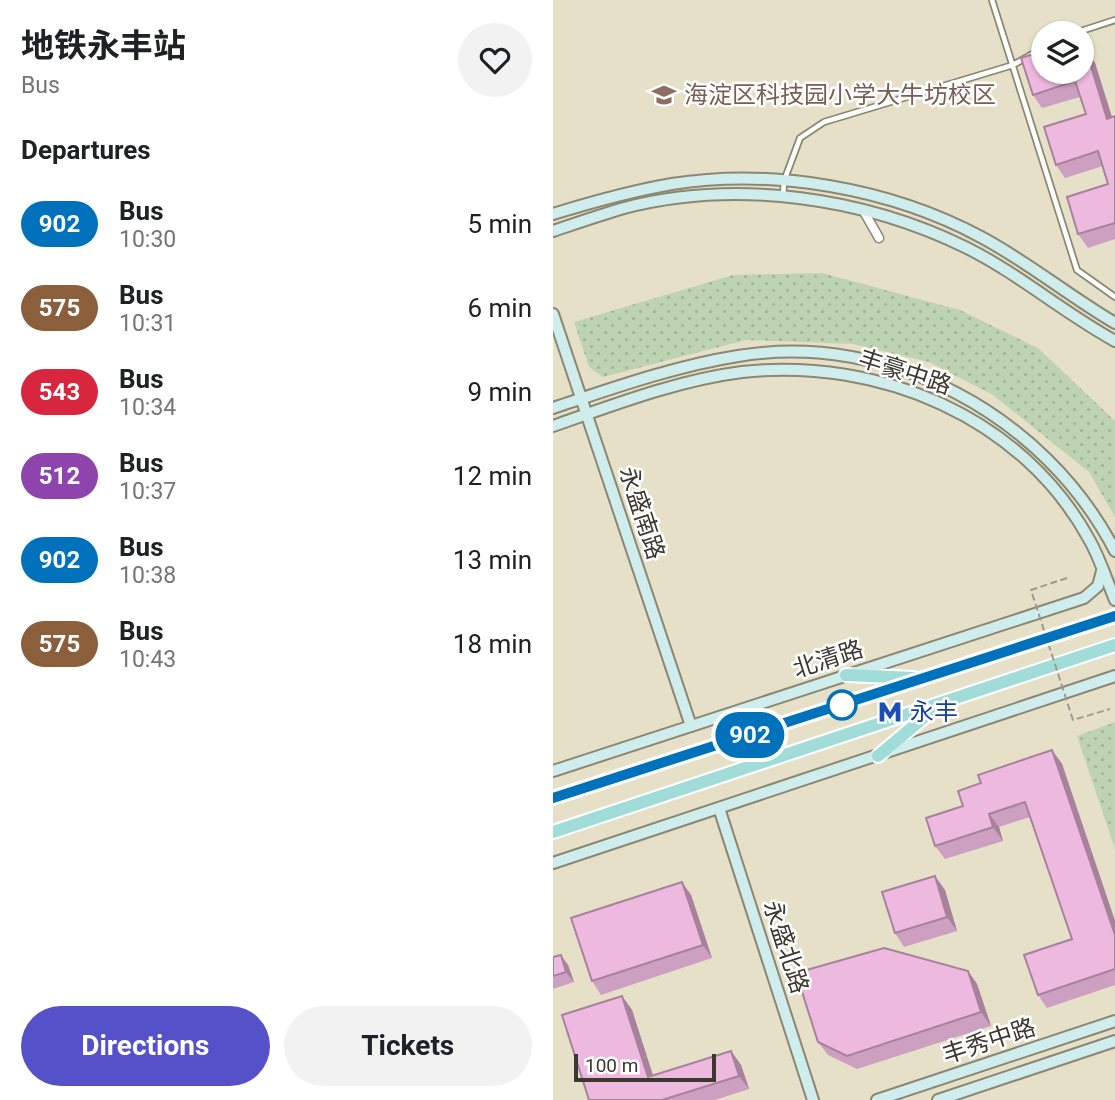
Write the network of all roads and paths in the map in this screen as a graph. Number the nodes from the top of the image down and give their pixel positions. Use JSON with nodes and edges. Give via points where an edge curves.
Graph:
{"nodes":[{"id":1,"x":992,"y":0,"type":"edge"},
{"id":2,"x":1115,"y":20,"type":"edge"},
{"id":3,"x":1094,"y":27,"type":"edge"},
{"id":4,"x":1031,"y":55,"type":"edge"},
{"id":5,"x":1013,"y":65,"type":"junction"},
{"id":6,"x":784,"y":181,"type":"junction"},
{"id":7,"x":783,"y":196,"type":"junction"},
{"id":8,"x":863,"y":210,"type":"junction"},
{"id":9,"x":553,"y":214,"type":"edge"},
{"id":10,"x":553,"y":231,"type":"edge"},
{"id":11,"x":879,"y":238,"type":"dead end"},
{"id":12,"x":1115,"y":297,"type":"edge"},
{"id":13,"x":553,"y":314,"type":"edge"},
{"id":14,"x":1115,"y":323,"type":"edge"},
{"id":15,"x":1115,"y":341,"type":"edge"},
{"id":16,"x":582,"y":398,"type":"junction"},
{"id":17,"x":553,"y":408,"type":"edge"},
{"id":18,"x":587,"y":414,"type":"junction"},
{"id":19,"x":553,"y":426,"type":"edge"},
{"id":20,"x":1115,"y":551,"type":"edge"},
{"id":21,"x":1102,"y":570,"type":"junction"},
{"id":22,"x":1067,"y":578,"type":"dead end"},
{"id":23,"x":1115,"y":600,"type":"edge"},
{"id":24,"x":1115,"y":615,"type":"edge"},
{"id":25,"x":1115,"y":645,"type":"edge"},
{"id":26,"x":846,"y":675,"type":"junction"},
{"id":27,"x":1115,"y":676,"type":"edge"},
{"id":28,"x":922,"y":679,"type":"junction"},
{"id":29,"x":941,"y":703,"type":"junction"},
{"id":30,"x":1110,"y":709,"type":"dead end"},
{"id":31,"x":691,"y":726,"type":"junction"},
{"id":32,"x":878,"y":756,"type":"junction"},
{"id":33,"x":553,"y":771,"type":"edge"},
{"id":34,"x":553,"y":798,"type":"edge"},
{"id":35,"x":719,"y":808,"type":"junction"},
{"id":36,"x":553,"y":832,"type":"edge"},
{"id":37,"x":553,"y":863,"type":"edge"},
{"id":38,"x":1115,"y":1021,"type":"edge"},
{"id":39,"x":1115,"y":1041,"type":"edge"},
{"id":40,"x":813,"y":1100,"type":"edge"},
{"id":41,"x":877,"y":1100,"type":"edge"},
{"id":42,"x":938,"y":1100,"type":"edge"}],
"edges":[{"from":1,"to":5,"type":"lane"},
{"from":2,"to":3,"type":"lane"},
{"from":4,"to":5,"type":"lane"},
{"from":5,"to":6,"type":"lane","via":[[824,121],[800,138]]},
{"from":5,"to":12,"type":"lane","via":[[1077,270]]},
{"from":6,"to":7,"type":"lane"},
{"from":6,"to":9,"type":"street","via":[[725,179],[674,184]]},
{"from":6,"to":14,"type":"street","via":[[861,194],[939,217],[1021,259]]},
{"from":7,"to":8,"type":"street"},
{"from":7,"to":10,"type":"street","via":[[668,200]]},
{"from":8,"to":11,"type":"street"},
{"from":8,"to":15,"type":"street","via":[[899,219],[967,248]]},
{"from":13,"to":16,"type":"street","name":"永盛南路"},
{"from":16,"to":17,"type":"street","name":"丰豪中路"},
{"from":16,"to":18,"type":"street","name":"永盛南路"},
{"from":16,"to":20,"type":"street","name":"丰豪中路","via":[[740,355],[838,356],[903,370],[958,393],[1026,439],[1086,503]]},
{"from":18,"to":19,"type":"street","name":"丰豪中路"},
{"from":18,"to":21,"type":"street","name":"丰豪中路","via":[[699,380],[739,373],[800,370],[881,381],[971,418],[1013,449],[1075,517]]},
{"from":18,"to":31,"type":"street","name":"永盛南路"},
{"from":21,"to":23,"type":"street","name":"丰豪中路"},
{"from":21,"to":26,"type":"street","name":"北清路","via":[[1098,586],[1084,598]]},
{"from":22,"to":30,"type":"path","bridge":true,"via":[[1031,590],[1073,720]]},
{"from":24,"to":28,"type":"main road","name":"北清路"},
{"from":25,"to":29,"type":"main road"},
{"from":26,"to":28,"type":"main road"},
{"from":26,"to":31,"type":"street","name":"北清路"},
{"from":27,"to":32,"type":"street"},
{"from":28,"to":34,"type":"main road","name":"北清路"},
{"from":29,"to":32,"type":"main road"},
{"from":29,"to":36,"type":"main road"},
{"from":31,"to":33,"type":"street","name":"北清路"},
{"from":32,"to":35,"type":"street"},
{"from":35,"to":37,"type":"street"},
{"from":35,"to":40,"type":"street","name":"永盛北路"},
{"from":38,"to":41,"type":"street","name":"丰秀中路"},
{"from":39,"to":42,"type":"street","name":"丰秀中路"}]}
